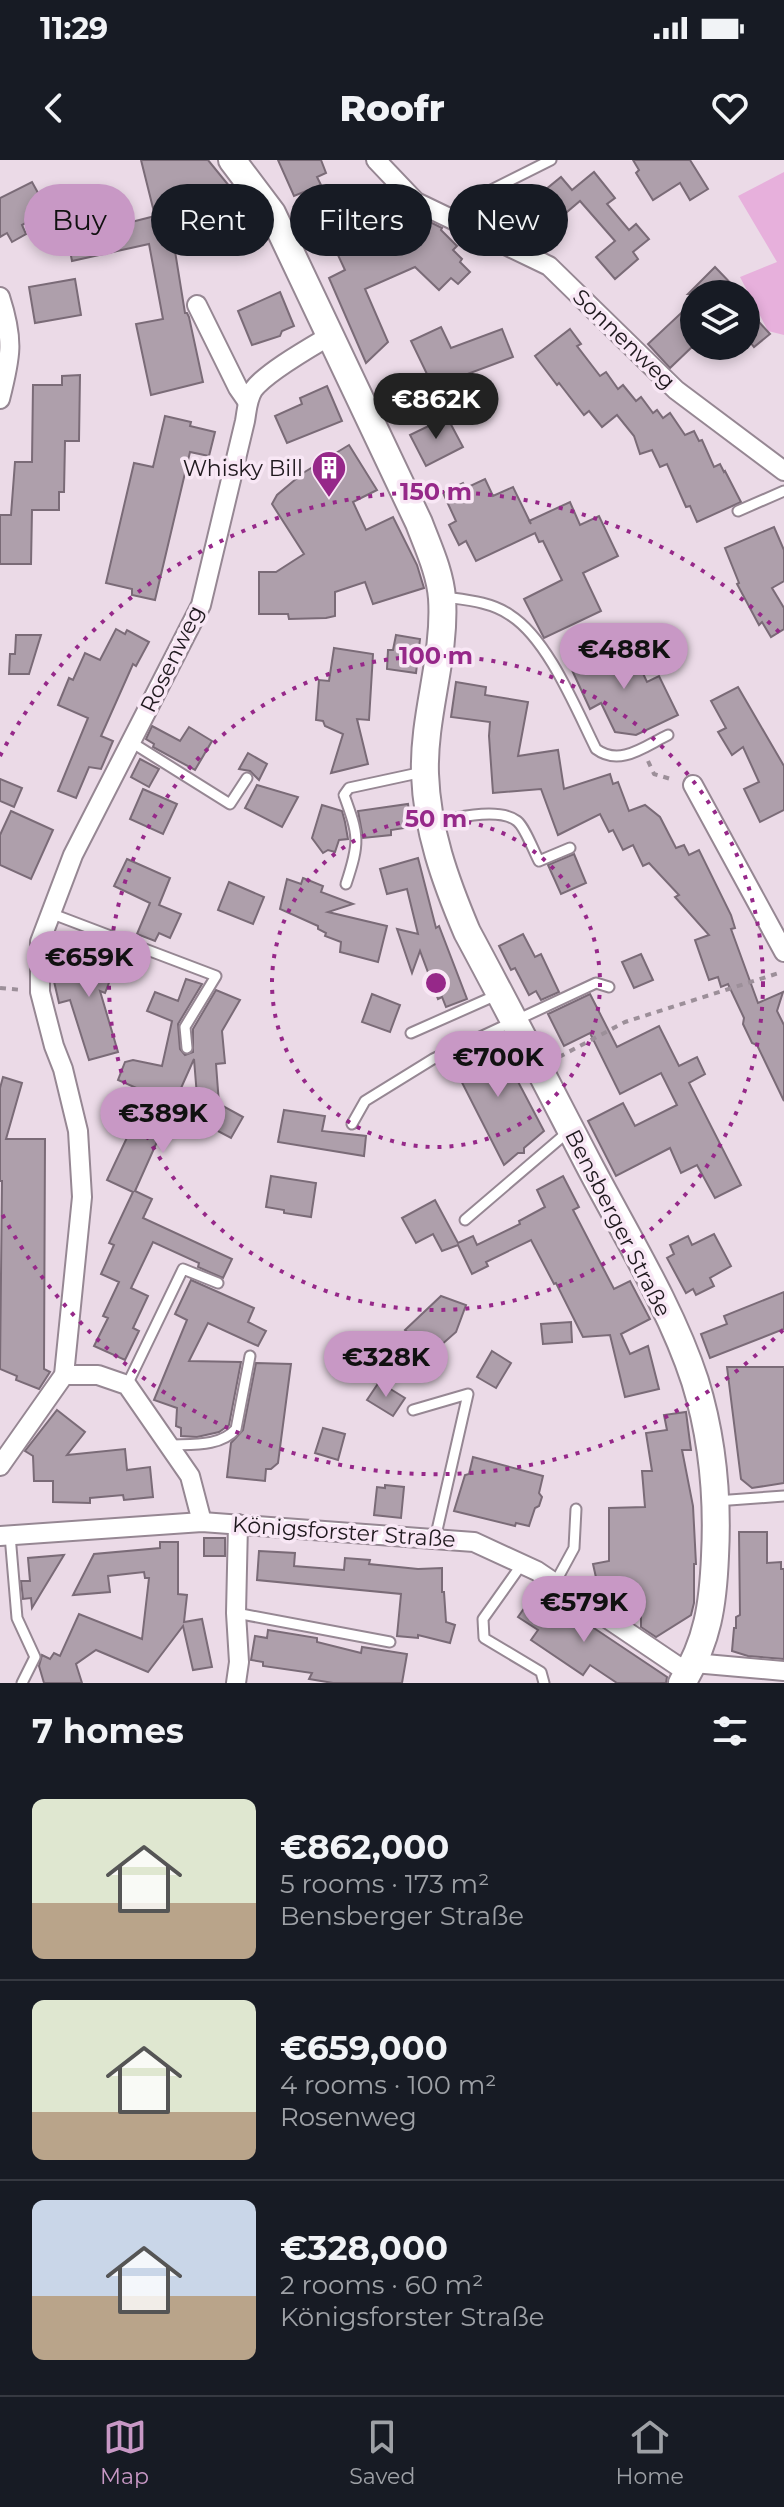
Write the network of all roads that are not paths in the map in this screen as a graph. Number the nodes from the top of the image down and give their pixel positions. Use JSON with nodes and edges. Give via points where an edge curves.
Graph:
{"nodes":[{"id":1,"x":232,"y":160,"type":"edge"},
{"id":2,"x":376,"y":160,"type":"edge"},
{"id":3,"x":551,"y":160,"type":"edge"},
{"id":4,"x":503,"y":184,"type":"edge"},
{"id":5,"x":448,"y":216,"type":"edge"},
{"id":6,"x":529,"y":256,"type":"edge"},
{"id":7,"x":0,"y":297,"type":"edge"},
{"id":8,"x":197,"y":305,"type":"dead end"},
{"id":9,"x":331,"y":335,"type":"junction"},
{"id":10,"x":0,"y":399,"type":"edge"},
{"id":11,"x":247,"y":401,"type":"junction"},
{"id":12,"x":784,"y":471,"type":"edge"},
{"id":13,"x":784,"y":491,"type":"edge"},
{"id":14,"x":738,"y":511,"type":"dead end"},
{"id":15,"x":442,"y":596,"type":"junction"},
{"id":16,"x":668,"y":735,"type":"dead end"},
{"id":17,"x":130,"y":741,"type":"junction"},
{"id":18,"x":425,"y":772,"type":"junction"},
{"id":19,"x":247,"y":778,"type":"dead end"},
{"id":20,"x":693,"y":785,"type":"road end"},
{"id":21,"x":429,"y":823,"type":"junction"},
{"id":22,"x":570,"y":848,"type":"dead end"},
{"id":23,"x":346,"y":884,"type":"dead end"},
{"id":24,"x":50,"y":913,"type":"junction"},
{"id":25,"x":784,"y":952,"type":"edge"},
{"id":26,"x":609,"y":987,"type":"dead end"},
{"id":27,"x":500,"y":993,"type":"junction"},
{"id":28,"x":514,"y":1022,"type":"junction"},
{"id":29,"x":411,"y":1033,"type":"dead end"},
{"id":30,"x":187,"y":1048,"type":"dead end"},
{"id":31,"x":352,"y":1124,"type":"dead end"},
{"id":32,"x":570,"y":1130,"type":"junction"},
{"id":33,"x":465,"y":1220,"type":"dead end"},
{"id":34,"x":218,"y":1283,"type":"dead end"},
{"id":35,"x":250,"y":1356,"type":"dead end"},
{"id":36,"x":64,"y":1375,"type":"junction"},
{"id":37,"x":127,"y":1385,"type":"junction"},
{"id":38,"x":413,"y":1410,"type":"dead end"},
{"id":39,"x":170,"y":1445,"type":"junction"},
{"id":40,"x":0,"y":1466,"type":"edge"},
{"id":41,"x":784,"y":1496,"type":"edge"},
{"id":42,"x":715,"y":1501,"type":"junction"},
{"id":43,"x":576,"y":1509,"type":"dead end"},
{"id":44,"x":202,"y":1522,"type":"junction"},
{"id":45,"x":238,"y":1524,"type":"junction"},
{"id":46,"x":5,"y":1536,"type":"edge"},
{"id":47,"x":435,"y":1539,"type":"junction"},
{"id":48,"x":522,"y":1563,"type":"junction"},
{"id":49,"x":555,"y":1583,"type":"junction"},
{"id":50,"x":236,"y":1613,"type":"junction"},
{"id":51,"x":390,"y":1642,"type":"dead end"},
{"id":52,"x":784,"y":1671,"type":"edge"},
{"id":53,"x":688,"y":1673,"type":"edge"},
{"id":54,"x":22,"y":1683,"type":"edge"},
{"id":55,"x":236,"y":1683,"type":"edge"},
{"id":56,"x":544,"y":1683,"type":"edge"}],
"edges":[{"from":1,"to":9,"type":"main road","name":"Bensberger Straße","via":[[272,213]]},
{"from":2,"to":5,"type":"street","name":"Sonnenweg","via":[[416,202]]},
{"from":3,"to":4,"type":"lane"},
{"from":6,"to":12,"type":"street","name":"Sonnenweg","via":[[549,266],[676,390]]},
{"from":7,"to":10,"type":"street","via":[[10,331]]},
{"from":8,"to":11,"type":"street"},
{"from":9,"to":11,"type":"street","via":[[265,379]]},
{"from":9,"to":15,"type":"main road","name":"Bensberger Straße","via":[[419,523]]},
{"from":11,"to":17,"type":"street","name":"Rosenweg","via":[[201,605]]},
{"from":13,"to":14,"type":"lane"},
{"from":15,"to":16,"type":"lane","via":[[508,613],[531,632],[596,749],[605,756],[616,758]]},
{"from":15,"to":18,"type":"main road","name":"Bensberger Straße"},
{"from":17,"to":19,"type":"lane","via":[[230,804]]},
{"from":17,"to":24,"type":"street","name":"Rosenweg"},
{"from":18,"to":21,"type":"main road","name":"Bensberger Straße"},
{"from":18,"to":23,"type":"lane","via":[[349,788],[344,795],[357,852]]},
{"from":20,"to":25,"type":"street"},
{"from":21,"to":22,"type":"lane","via":[[504,816],[518,822],[539,861]]},
{"from":21,"to":27,"type":"main road","name":"Bensberger Straße","via":[[451,895]]},
{"from":24,"to":30,"type":"lane","via":[[216,976],[185,1027]]},
{"from":24,"to":36,"type":"street","name":"Rosenweg","via":[[40,942],[40,992],[78,1131],[82,1197]]},
{"from":26,"to":28,"type":"lane","via":[[596,983]]},
{"from":27,"to":28,"type":"main road","name":"Bensberger Straße"},
{"from":27,"to":29,"type":"lane"},
{"from":28,"to":31,"type":"lane","via":[[433,1059],[365,1101]]},
{"from":28,"to":32,"type":"main road","name":"Bensberger Straße"},
{"from":32,"to":33,"type":"lane"},
{"from":32,"to":42,"type":"main road","name":"Bensberger Straße","via":[[687,1359],[704,1420]]},
{"from":34,"to":37,"type":"lane","via":[[183,1269]]},
{"from":35,"to":39,"type":"lane","via":[[236,1429],[228,1438]]},
{"from":36,"to":37,"type":"street","via":[[98,1375]]},
{"from":36,"to":40,"type":"street","name":"Rosenweg"},
{"from":37,"to":39,"type":"street"},
{"from":38,"to":47,"type":"lane","via":[[468,1394]]},
{"from":39,"to":44,"type":"street","via":[[190,1476]]},
{"from":41,"to":42,"type":"lane"},
{"from":42,"to":53,"type":"main road","name":"Bensberger Straße","via":[[713,1591],[705,1635]]},
{"from":43,"to":49,"type":"lane","via":[[574,1548]]},
{"from":44,"to":45,"type":"street","name":"Königsforster Straße"},
{"from":44,"to":46,"type":"street","name":"Königsforster Straße"},
{"from":45,"to":47,"type":"street","name":"Königsforster Straße"},
{"from":45,"to":50,"type":"street"},
{"from":46,"to":54,"type":"lane","name":"Königsforster Straße","via":[[17,1618],[35,1657]]},
{"from":47,"to":48,"type":"street","name":"Königsforster Straße","via":[[474,1542]]},
{"from":48,"to":49,"type":"street","name":"Königsforster Straße"},
{"from":48,"to":56,"type":"lane","via":[[483,1619],[484,1638],[541,1672]]},
{"from":49,"to":53,"type":"street","name":"Königsforster Straße"},
{"from":50,"to":51,"type":"lane"},
{"from":50,"to":55,"type":"street"},
{"from":52,"to":53,"type":"street"}]}
